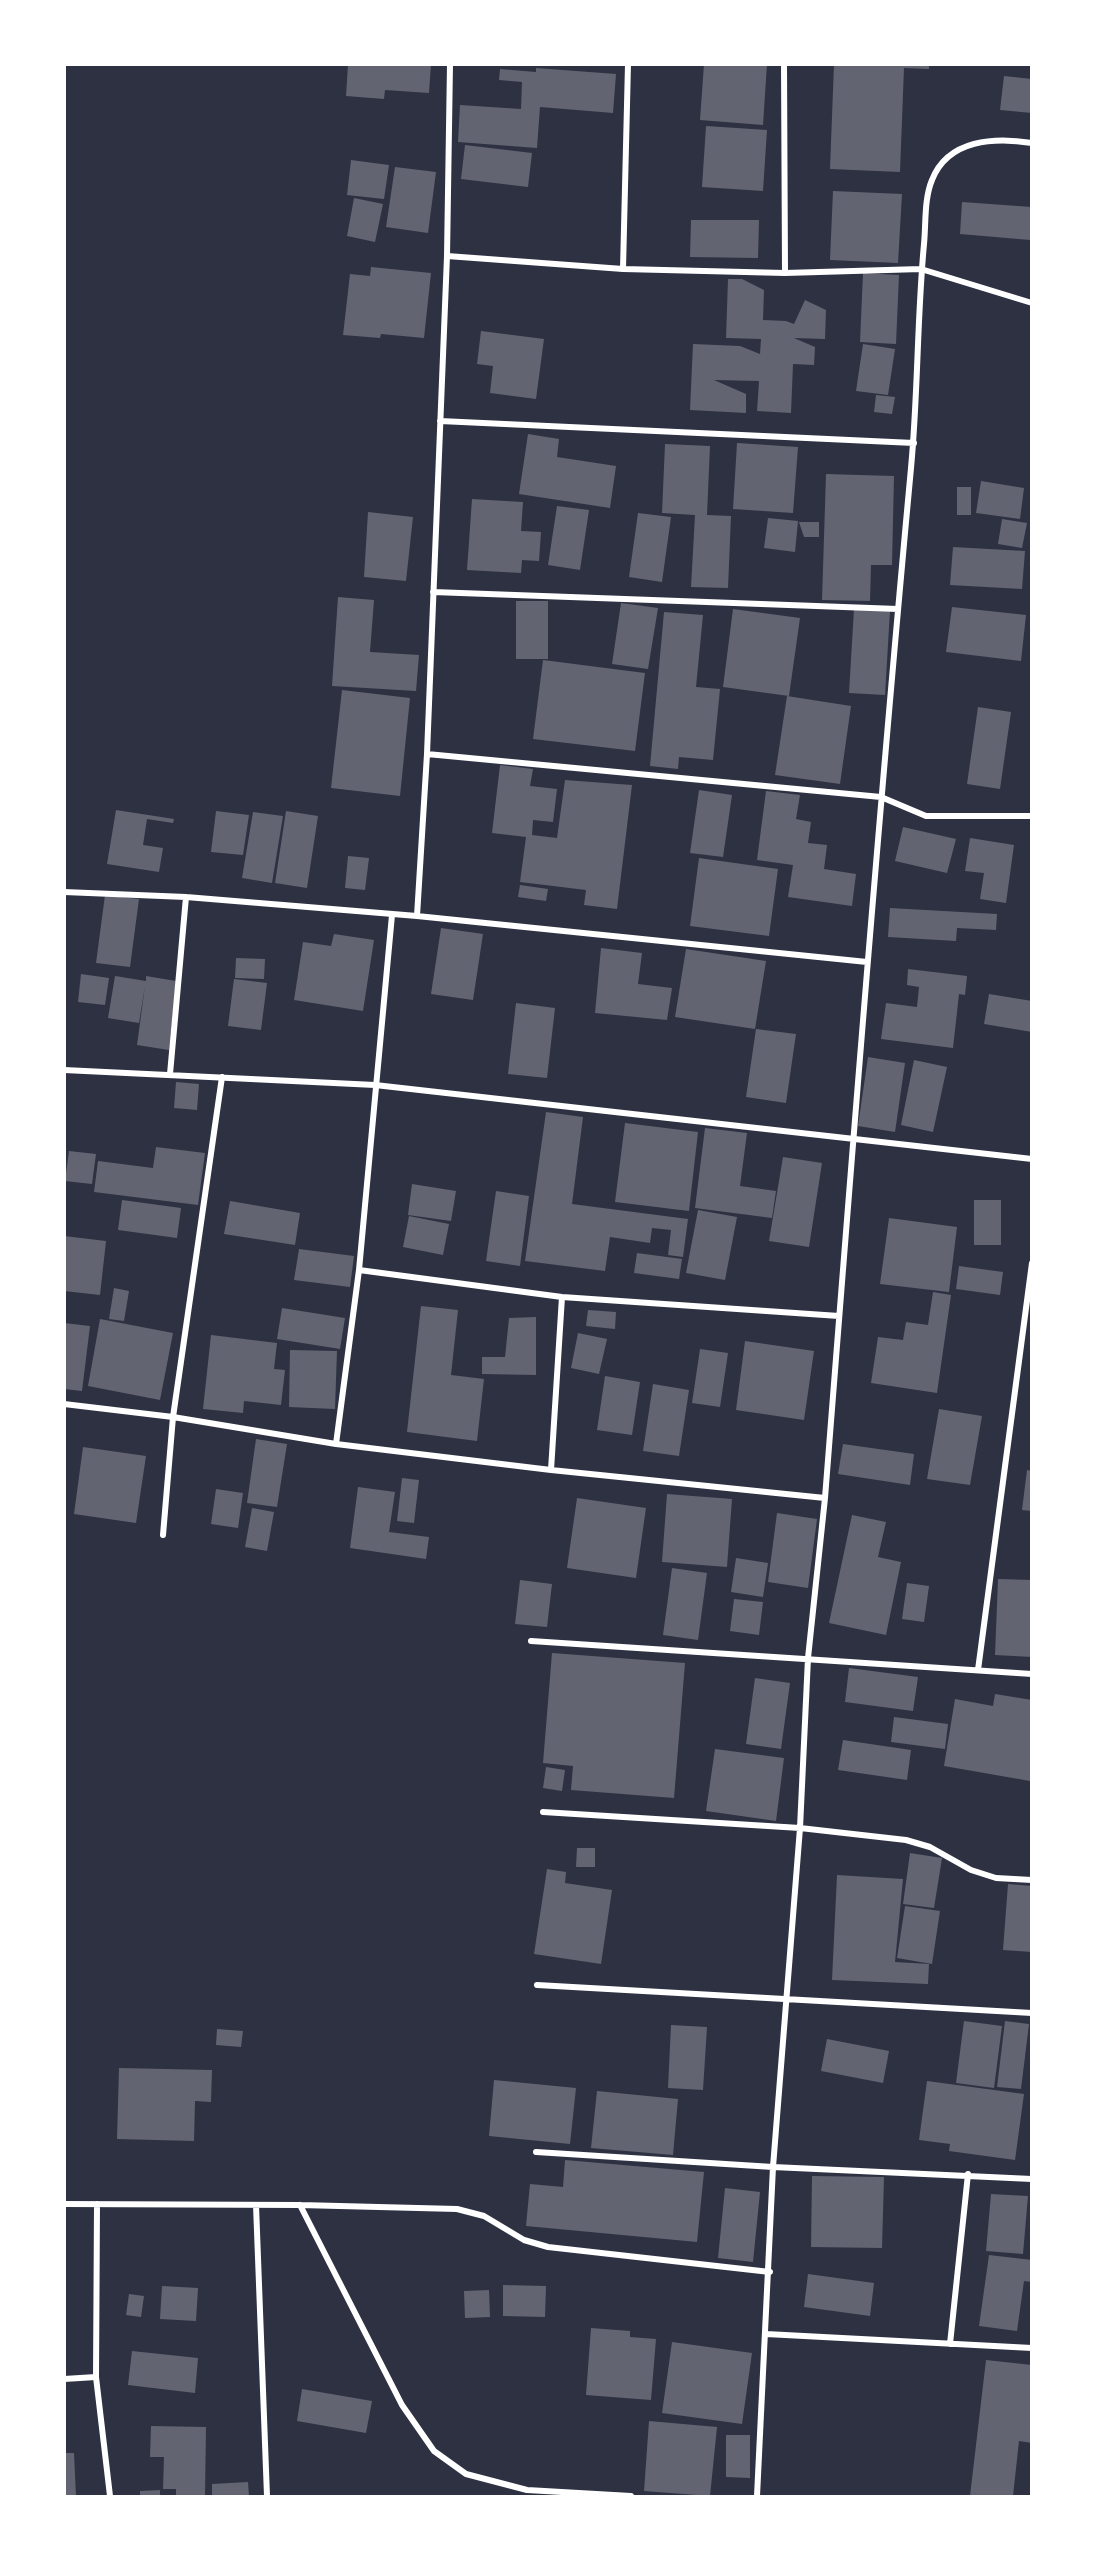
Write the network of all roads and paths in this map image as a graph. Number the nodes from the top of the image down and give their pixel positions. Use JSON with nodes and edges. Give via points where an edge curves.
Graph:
{"nodes":[{"id":1,"x":450,"y":64,"type":"edge"},
{"id":2,"x":628,"y":64,"type":"edge"},
{"id":3,"x":784,"y":64,"type":"edge"},
{"id":4,"x":1032,"y":143,"type":"edge"},
{"id":5,"x":447,"y":256,"type":"junction"},
{"id":6,"x":623,"y":269,"type":"junction"},
{"id":7,"x":921,"y":269,"type":"junction"},
{"id":8,"x":785,"y":273,"type":"junction"},
{"id":9,"x":1032,"y":303,"type":"edge"},
{"id":10,"x":440,"y":421,"type":"junction"},
{"id":11,"x":914,"y":443,"type":"junction"},
{"id":12,"x":433,"y":592,"type":"junction"},
{"id":13,"x":898,"y":609,"type":"junction"},
{"id":14,"x":427,"y":754,"type":"junction"},
{"id":15,"x":881,"y":797,"type":"junction"},
{"id":16,"x":1032,"y":816,"type":"edge"},
{"id":17,"x":64,"y":892,"type":"edge"},
{"id":18,"x":186,"y":897,"type":"junction"},
{"id":19,"x":392,"y":915,"type":"junction"},
{"id":20,"x":417,"y":916,"type":"junction"},
{"id":21,"x":867,"y":962,"type":"junction"},
{"id":22,"x":64,"y":1070,"type":"edge"},
{"id":23,"x":170,"y":1074,"type":"junction"},
{"id":24,"x":222,"y":1077,"type":"junction"},
{"id":25,"x":375,"y":1085,"type":"junction"},
{"id":26,"x":853,"y":1138,"type":"junction"},
{"id":27,"x":1032,"y":1159,"type":"edge"},
{"id":28,"x":1032,"y":1263,"type":"edge"},
{"id":29,"x":358,"y":1270,"type":"junction"},
{"id":30,"x":561,"y":1297,"type":"junction"},
{"id":31,"x":839,"y":1316,"type":"junction"},
{"id":32,"x":64,"y":1404,"type":"edge"},
{"id":33,"x":173,"y":1417,"type":"junction"},
{"id":34,"x":336,"y":1444,"type":"junction"},
{"id":35,"x":551,"y":1470,"type":"junction"},
{"id":36,"x":825,"y":1498,"type":"junction"},
{"id":37,"x":163,"y":1535,"type":"dead end"},
{"id":38,"x":531,"y":1641,"type":"dead end"},
{"id":39,"x":808,"y":1658,"type":"junction"},
{"id":40,"x":978,"y":1670,"type":"junction"},
{"id":41,"x":1032,"y":1674,"type":"edge"},
{"id":42,"x":543,"y":1812,"type":"dead end"},
{"id":43,"x":800,"y":1827,"type":"junction"},
{"id":44,"x":1032,"y":1880,"type":"edge"},
{"id":45,"x":537,"y":1985,"type":"dead end"},
{"id":46,"x":787,"y":1999,"type":"junction"},
{"id":47,"x":1032,"y":2013,"type":"edge"},
{"id":48,"x":536,"y":2152,"type":"dead end"},
{"id":49,"x":773,"y":2167,"type":"junction"},
{"id":50,"x":968,"y":2174,"type":"junction"},
{"id":51,"x":1032,"y":2179,"type":"edge"},
{"id":52,"x":64,"y":2204,"type":"edge"},
{"id":53,"x":97,"y":2204,"type":"junction"},
{"id":54,"x":256,"y":2205,"type":"junction"},
{"id":55,"x":300,"y":2205,"type":"junction"},
{"id":56,"x":770,"y":2272,"type":"junction"},
{"id":57,"x":766,"y":2334,"type":"junction"},
{"id":58,"x":950,"y":2344,"type":"junction"},
{"id":59,"x":1032,"y":2348,"type":"edge"},
{"id":60,"x":96,"y":2377,"type":"junction"},
{"id":61,"x":64,"y":2379,"type":"edge"},
{"id":62,"x":110,"y":2496,"type":"edge"},
{"id":63,"x":267,"y":2496,"type":"edge"},
{"id":64,"x":632,"y":2496,"type":"edge"},
{"id":65,"x":758,"y":2496,"type":"edge"}],
"edges":[{"from":1,"to":5,"type":"street"},
{"from":2,"to":6,"type":"street"},
{"from":3,"to":8,"type":"street"},
{"from":4,"to":7,"type":"street","via":[[988,140],[966,146],[945,160],[932,180]]},
{"from":5,"to":6,"type":"street"},
{"from":5,"to":10,"type":"street"},
{"from":6,"to":8,"type":"street"},
{"from":7,"to":8,"type":"street"},
{"from":7,"to":9,"type":"street"},
{"from":7,"to":11,"type":"street"},
{"from":10,"to":11,"type":"street"},
{"from":10,"to":12,"type":"street"},
{"from":11,"to":13,"type":"street"},
{"from":12,"to":13,"type":"street"},
{"from":12,"to":14,"type":"street"},
{"from":13,"to":15,"type":"street"},
{"from":14,"to":15,"type":"street"},
{"from":14,"to":20,"type":"street"},
{"from":15,"to":16,"type":"street","via":[[926,816]]},
{"from":15,"to":21,"type":"street"},
{"from":17,"to":18,"type":"street"},
{"from":18,"to":19,"type":"street"},
{"from":18,"to":23,"type":"street"},
{"from":19,"to":20,"type":"street"},
{"from":19,"to":25,"type":"street"},
{"from":20,"to":21,"type":"street"},
{"from":21,"to":26,"type":"street"},
{"from":22,"to":23,"type":"street"},
{"from":23,"to":24,"type":"street"},
{"from":24,"to":25,"type":"street"},
{"from":24,"to":33,"type":"street"},
{"from":25,"to":26,"type":"street"},
{"from":25,"to":29,"type":"street"},
{"from":26,"to":27,"type":"street"},
{"from":26,"to":31,"type":"street"},
{"from":28,"to":40,"type":"street"},
{"from":29,"to":30,"type":"street"},
{"from":29,"to":34,"type":"street"},
{"from":30,"to":31,"type":"street"},
{"from":30,"to":35,"type":"street"},
{"from":31,"to":36,"type":"street"},
{"from":32,"to":33,"type":"street"},
{"from":33,"to":34,"type":"street"},
{"from":33,"to":37,"type":"street"},
{"from":34,"to":35,"type":"street"},
{"from":35,"to":36,"type":"street"},
{"from":36,"to":39,"type":"street"},
{"from":38,"to":39,"type":"street"},
{"from":39,"to":40,"type":"street"},
{"from":39,"to":43,"type":"street"},
{"from":40,"to":41,"type":"street"},
{"from":42,"to":43,"type":"street"},
{"from":43,"to":44,"type":"street","via":[[906,1840],[930,1847],[971,1870]]},
{"from":43,"to":46,"type":"street"},
{"from":45,"to":46,"type":"street"},
{"from":46,"to":47,"type":"street"},
{"from":46,"to":49,"type":"street"},
{"from":48,"to":49,"type":"street"},
{"from":49,"to":50,"type":"street"},
{"from":49,"to":56,"type":"street"},
{"from":50,"to":51,"type":"street"},
{"from":50,"to":58,"type":"street"},
{"from":52,"to":53,"type":"street"},
{"from":53,"to":54,"type":"street"},
{"from":53,"to":60,"type":"street"},
{"from":54,"to":55,"type":"street"},
{"from":54,"to":63,"type":"street"},
{"from":55,"to":56,"type":"street","via":[[457,2209],[484,2216],[524,2240],[548,2247]]},
{"from":55,"to":64,"type":"street","via":[[402,2405],[434,2451],[466,2474],[527,2490]]},
{"from":56,"to":57,"type":"street"},
{"from":57,"to":58,"type":"street"},
{"from":57,"to":65,"type":"street"},
{"from":58,"to":59,"type":"street"},
{"from":60,"to":61,"type":"street"},
{"from":60,"to":62,"type":"street"}]}
